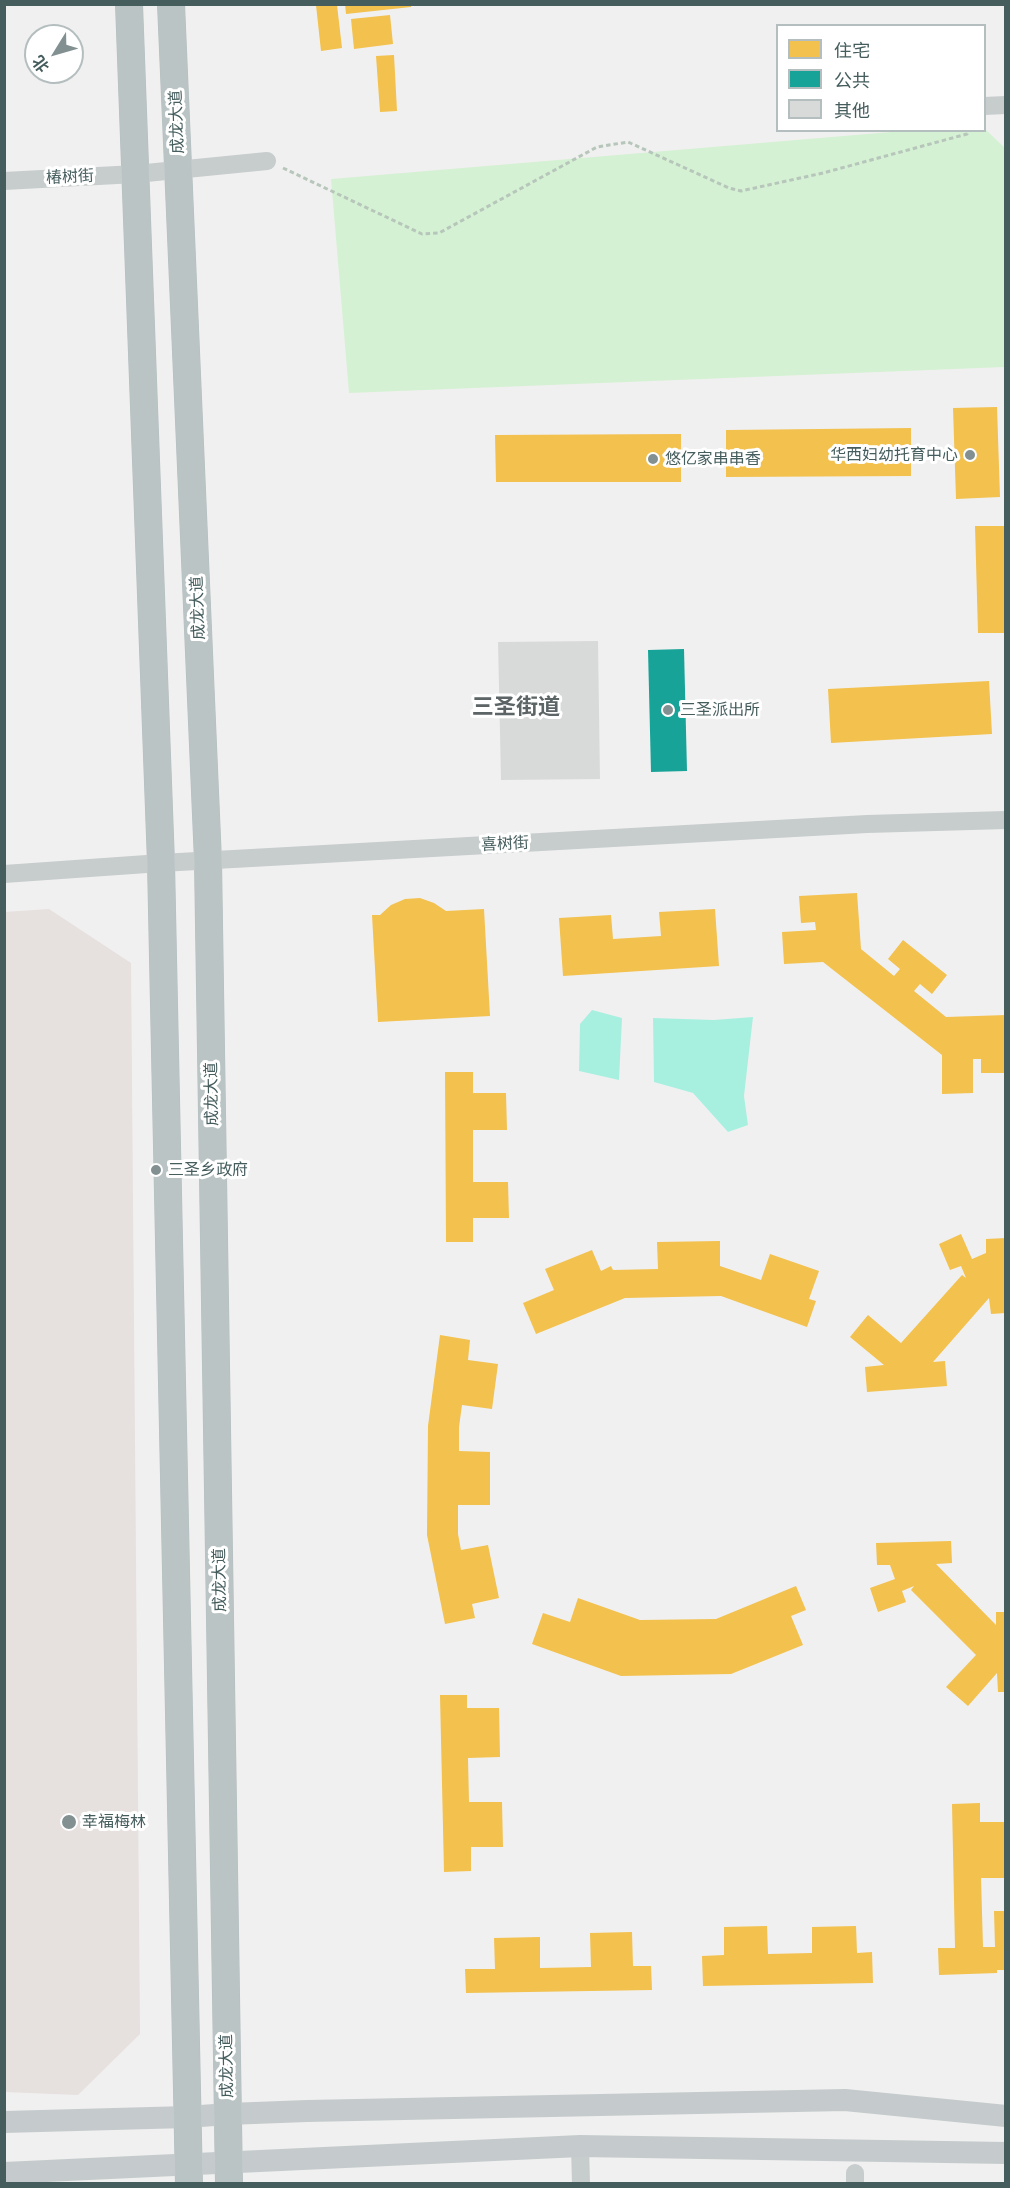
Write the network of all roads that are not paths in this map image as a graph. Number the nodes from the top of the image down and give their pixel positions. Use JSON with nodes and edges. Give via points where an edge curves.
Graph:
{"nodes":[{"id":1,"x":129,"y":4,"type":"edge"},
{"id":2,"x":171,"y":4,"type":"edge"},
{"id":3,"x":1005,"y":105,"type":"edge"},
{"id":4,"x":986,"y":106,"type":"edge"},
{"id":5,"x":267,"y":161,"type":"road end"},
{"id":6,"x":178,"y":168,"type":"junction"},
{"id":7,"x":136,"y":174,"type":"junction"},
{"id":8,"x":4,"y":181,"type":"edge"},
{"id":9,"x":1005,"y":820,"type":"edge"},
{"id":10,"x":208,"y":861,"type":"junction"},
{"id":11,"x":161,"y":863,"type":"junction"},
{"id":12,"x":4,"y":874,"type":"edge"},
{"id":13,"x":228,"y":2114,"type":"junction"},
{"id":14,"x":1005,"y":2116,"type":"edge"},
{"id":15,"x":187,"y":2117,"type":"junction"},
{"id":16,"x":4,"y":2122,"type":"edge"},
{"id":17,"x":580,"y":2145,"type":"junction"},
{"id":18,"x":1005,"y":2152,"type":"edge"},
{"id":19,"x":4,"y":2173,"type":"edge"},
{"id":20,"x":189,"y":2174,"type":"edge"},
{"id":21,"x":229,"y":2174,"type":"edge"},
{"id":22,"x":581,"y":2184,"type":"edge"}],
"edges":[{"from":1,"to":7,"type":"highway"},
{"from":2,"to":6,"type":"highway","name":"成龙大道"},
{"from":3,"to":4,"type":"street"},
{"from":5,"to":6,"type":"street","name":"椿树街"},
{"from":6,"to":7,"type":"street","name":"椿树街"},
{"from":6,"to":10,"type":"highway","name":"成龙大道"},
{"from":7,"to":8,"type":"street","name":"椿树街"},
{"from":7,"to":11,"type":"highway"},
{"from":9,"to":10,"type":"street","name":"喜树街","via":[[855,824]]},
{"from":10,"to":11,"type":"street","name":"喜树街"},
{"from":10,"to":13,"type":"highway","name":"成龙大道"},
{"from":11,"to":12,"type":"street","name":"喜树街"},
{"from":11,"to":15,"type":"highway"},
{"from":13,"to":14,"type":"main road","via":[[845,2100]]},
{"from":13,"to":15,"type":"main road"},
{"from":13,"to":21,"type":"highway","name":"成龙大道"},
{"from":15,"to":16,"type":"main road"},
{"from":15,"to":20,"type":"highway"},
{"from":17,"to":18,"type":"main road"},
{"from":17,"to":21,"type":"main road","via":[[301,2158]]},
{"from":17,"to":22,"type":"street"},
{"from":19,"to":20,"type":"main road","via":[[76,2168]]},
{"from":20,"to":21,"type":"main road"}]}
